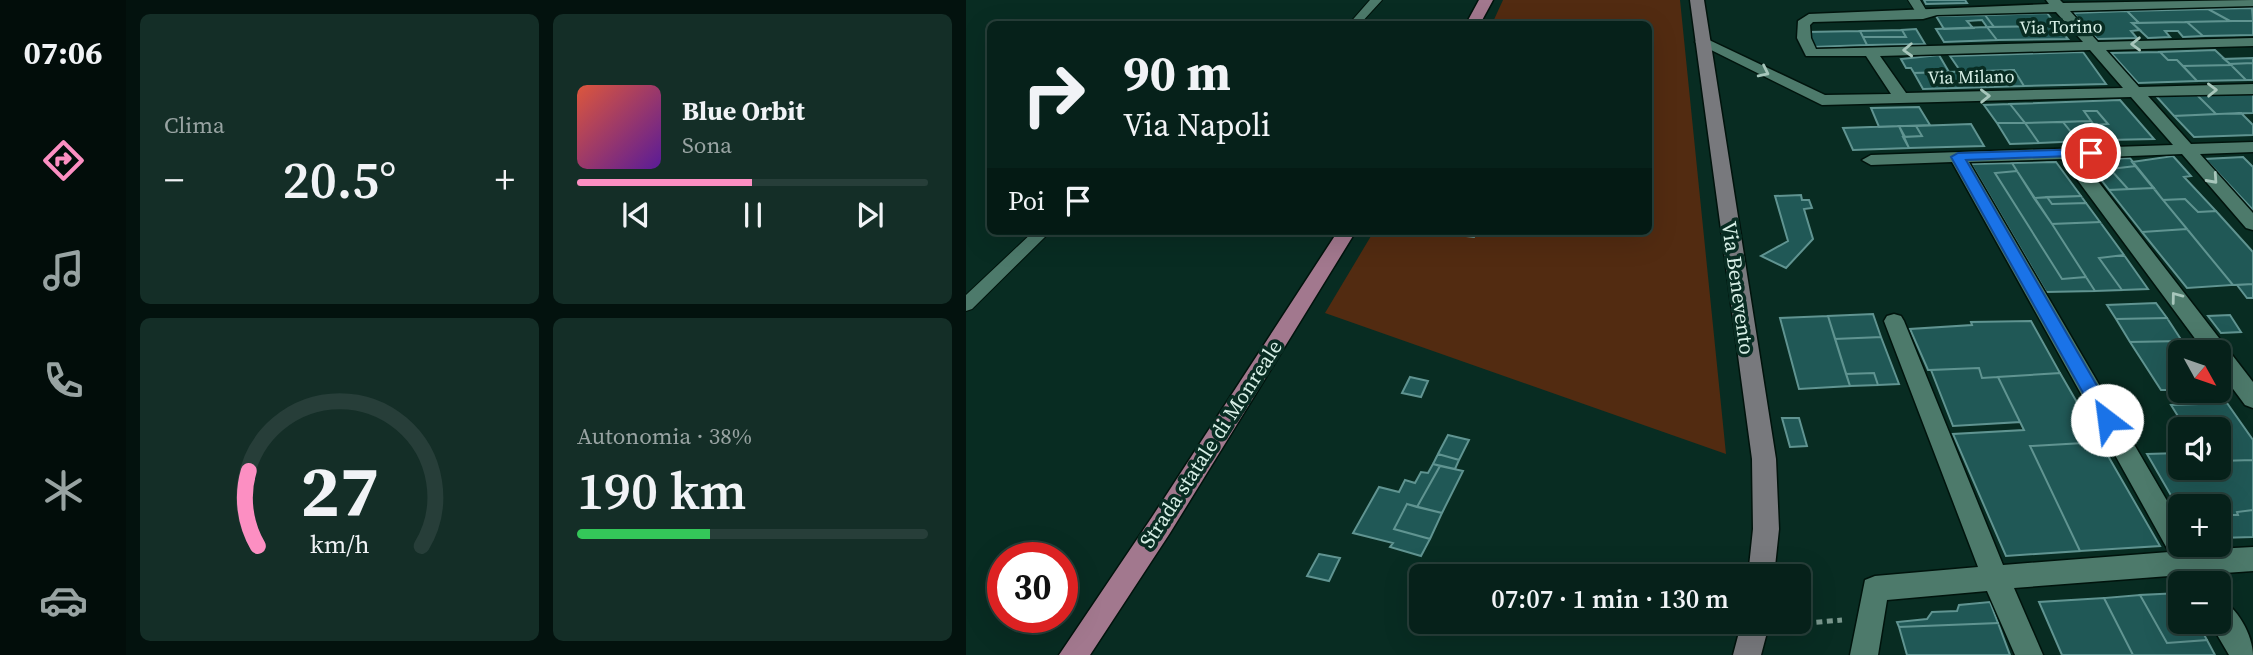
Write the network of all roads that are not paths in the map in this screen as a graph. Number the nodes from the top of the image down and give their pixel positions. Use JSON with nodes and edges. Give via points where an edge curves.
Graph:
{"nodes":[{"id":1,"x":1376,"y":0,"type":"edge"},
{"id":2,"x":1486,"y":0,"type":"edge"},
{"id":3,"x":1697,"y":0,"type":"edge"},
{"id":4,"x":1914,"y":0,"type":"edge"},
{"id":5,"x":2253,"y":2,"type":"edge"},
{"id":6,"x":2056,"y":3,"type":"edge"},
{"id":7,"x":1923,"y":15,"type":"junction"},
{"id":8,"x":1357,"y":21,"type":"edge"},
{"id":9,"x":1475,"y":21,"type":"edge"},
{"id":10,"x":1702,"y":42,"type":"junction"},
{"id":11,"x":2253,"y":42,"type":"edge"},
{"id":12,"x":2093,"y":45,"type":"junction"},
{"id":13,"x":1870,"y":51,"type":"junction"},
{"id":14,"x":2253,"y":89,"type":"edge"},
{"id":15,"x":2135,"y":92,"type":"junction"},
{"id":16,"x":1902,"y":98,"type":"junction"},
{"id":17,"x":2253,"y":148,"type":"edge"},
{"id":18,"x":2186,"y":150,"type":"junction"},
{"id":19,"x":2067,"y":153,"type":"junction"},
{"id":20,"x":1958,"y":157,"type":"junction"},
{"id":21,"x":1871,"y":160,"type":"dead end"},
{"id":22,"x":2253,"y":224,"type":"edge"},
{"id":23,"x":1038,"y":235,"type":"edge"},
{"id":24,"x":1344,"y":235,"type":"edge"},
{"id":25,"x":966,"y":305,"type":"edge"},
{"id":26,"x":1894,"y":321,"type":"dead end"},
{"id":27,"x":2208,"y":340,"type":"edge"},
{"id":28,"x":2231,"y":370,"type":"edge"},
{"id":29,"x":2253,"y":399,"type":"edge"},
{"id":30,"x":2253,"y":559,"type":"edge"},
{"id":31,"x":1762,"y":564,"type":"edge"},
{"id":32,"x":2194,"y":571,"type":"edge"},
{"id":33,"x":2203,"y":571,"type":"edge"},
{"id":34,"x":2168,"y":574,"type":"edge"},
{"id":35,"x":1995,"y":577,"type":"junction"},
{"id":36,"x":2231,"y":632,"type":"edge"},
{"id":37,"x":1753,"y":634,"type":"edge"},
{"id":38,"x":1073,"y":655,"type":"edge"},
{"id":39,"x":1747,"y":655,"type":"edge"},
{"id":40,"x":1864,"y":655,"type":"edge"},
{"id":41,"x":2029,"y":655,"type":"edge"},
{"id":42,"x":2245,"y":655,"type":"edge"}],
"edges":[{"from":1,"to":8,"type":"lane"},
{"from":2,"to":9,"type":"main road"},
{"from":3,"to":10,"type":"main road","name":"Via Benevento"},
{"from":4,"to":7,"type":"lane"},
{"from":5,"to":6,"type":"street"},
{"from":6,"to":7,"type":"street"},
{"from":6,"to":12,"type":"street"},
{"from":7,"to":13,"type":"street","name":"Via Torino","via":[[1809,18],[1803,24],[1811,53]]},
{"from":10,"to":16,"type":"street","name":"Via Milano","one_way":true,"via":[[1822,100]]},
{"from":10,"to":31,"type":"main road","name":"Via Benevento","via":[[1763,459]]},
{"from":11,"to":12,"type":"street","name":"Via Torino","one_way":true},
{"from":12,"to":13,"type":"street","name":"Via Torino","one_way":true},
{"from":12,"to":15,"type":"street"},
{"from":13,"to":16,"type":"street"},
{"from":15,"to":14,"type":"street","name":"Via Milano","one_way":true},
{"from":16,"to":15,"type":"street","name":"Via Milano","one_way":true},
{"from":15,"to":18,"type":"street"},
{"from":17,"to":18,"type":"street"},
{"from":18,"to":19,"type":"street"},
{"from":18,"to":22,"type":"street","one_way":true},
{"from":19,"to":20,"type":"street"},
{"from":27,"to":19,"type":"street","one_way":true},
{"from":20,"to":21,"type":"street"},
{"from":20,"to":32,"type":"street"},
{"from":23,"to":25,"type":"lane"},
{"from":24,"to":38,"type":"main road","name":"Strada statale di Monreale"},
{"from":26,"to":35,"type":"street"},
{"from":28,"to":29,"type":"street"},
{"from":30,"to":33,"type":"street"},
{"from":34,"to":35,"type":"street"},
{"from":35,"to":40,"type":"street","via":[[1875,589]]},
{"from":35,"to":41,"type":"street"},
{"from":36,"to":42,"type":"street"},
{"from":37,"to":39,"type":"main road"}]}
